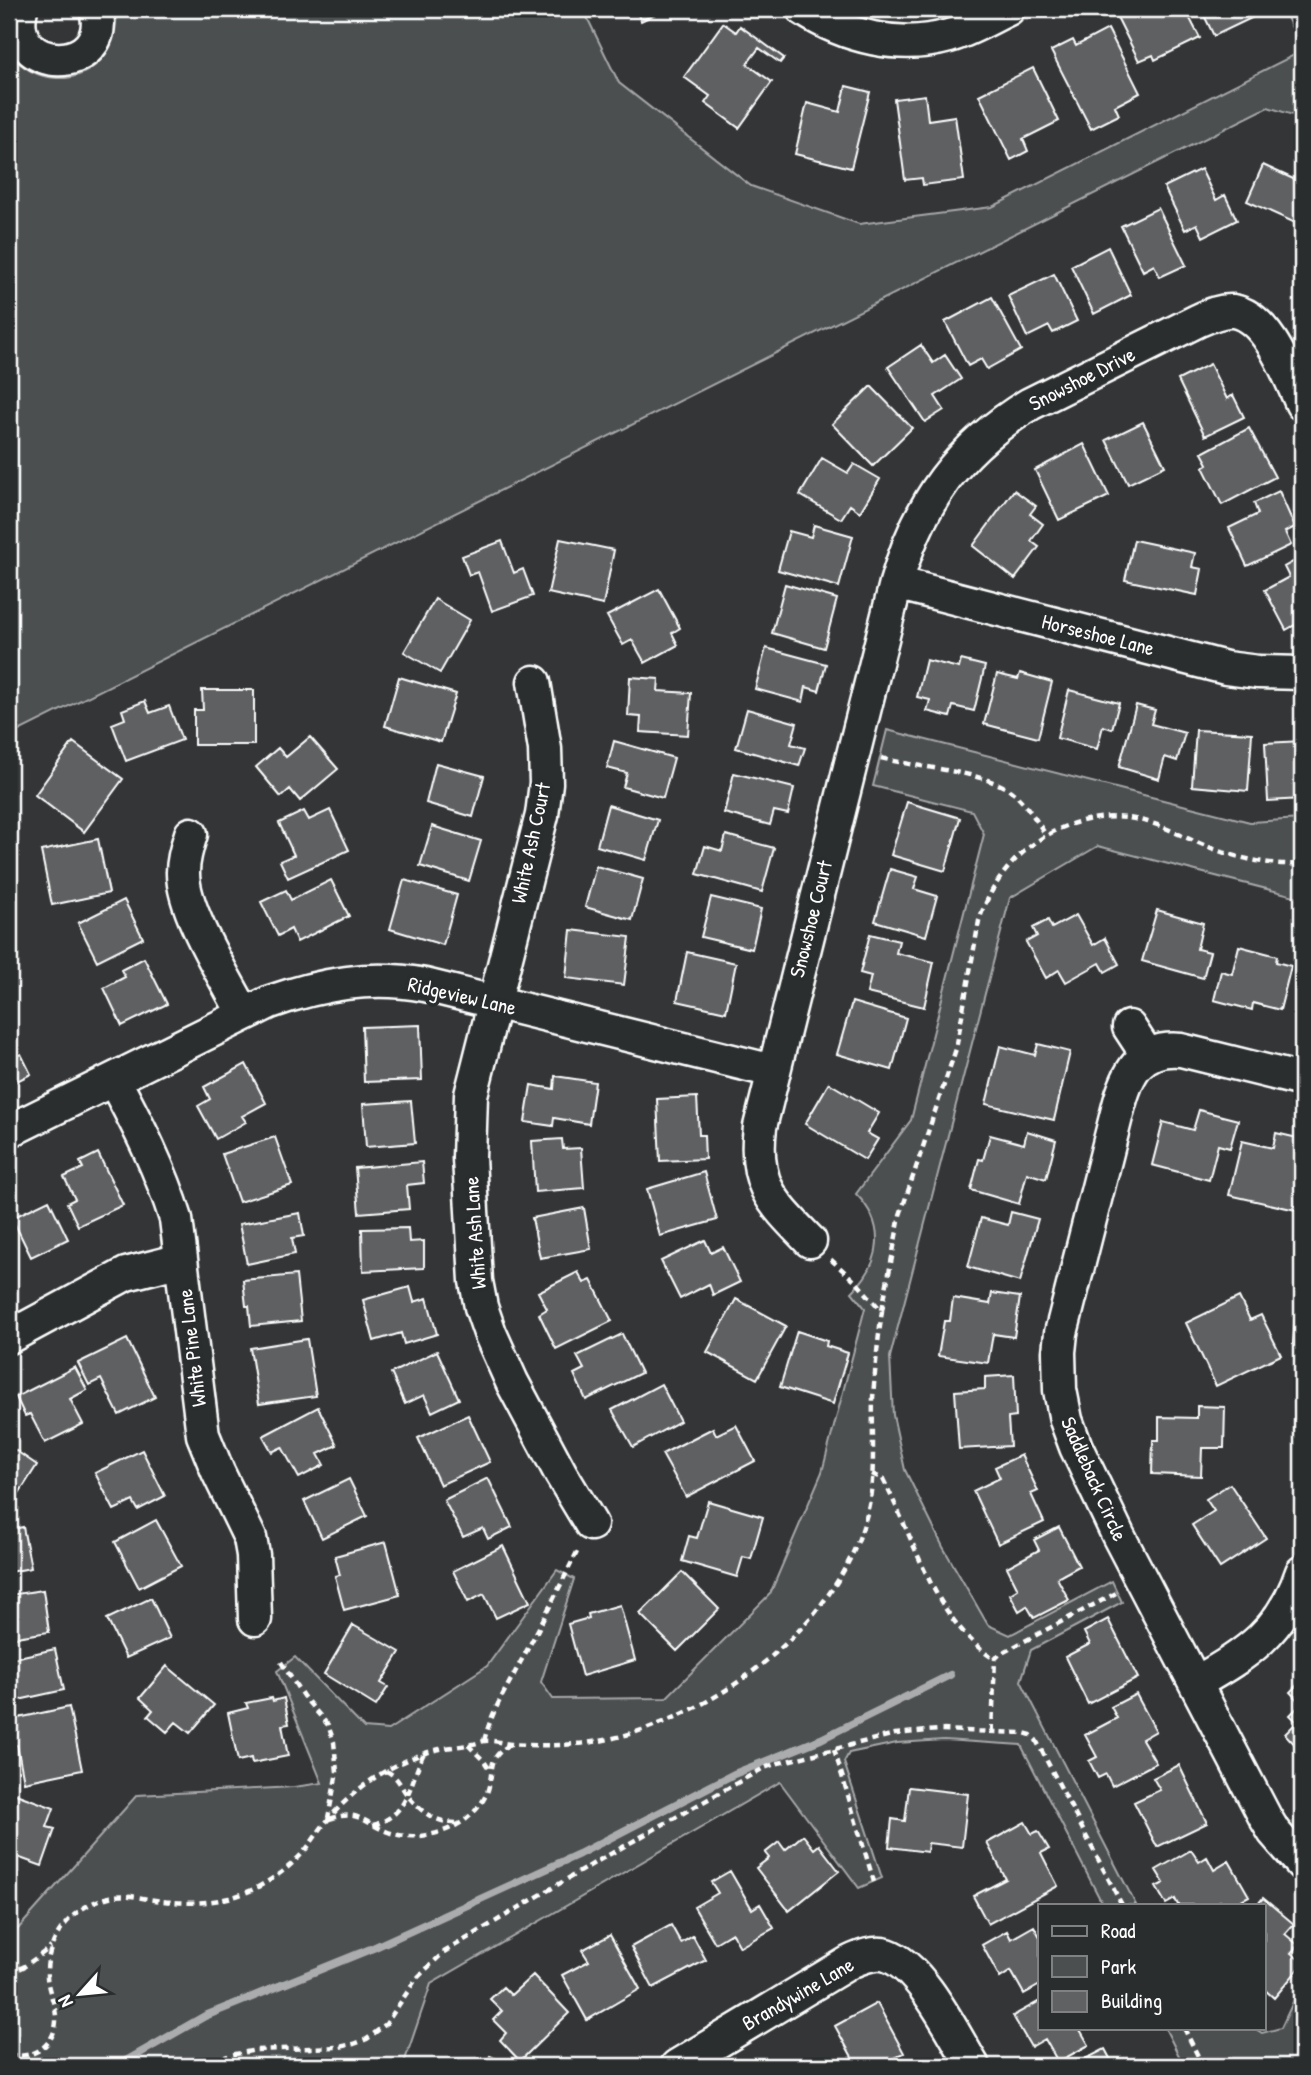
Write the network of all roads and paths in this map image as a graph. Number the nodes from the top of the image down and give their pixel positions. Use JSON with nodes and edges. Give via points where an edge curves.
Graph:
{"nodes":[{"id":1,"x":21,"y":9,"type":"edge"},
{"id":2,"x":96,"y":9,"type":"edge"},
{"id":3,"x":803,"y":9,"type":"edge"},
{"id":4,"x":1008,"y":9,"type":"edge"},
{"id":5,"x":1302,"y":404,"type":"edge"},
{"id":6,"x":896,"y":583,"type":"junction"},
{"id":7,"x":1302,"y":673,"type":"edge"},
{"id":8,"x":534,"y":682,"type":"dead end"},
{"id":9,"x":876,"y":757,"type":"dead end"},
{"id":10,"x":191,"y":834,"type":"dead end"},
{"id":11,"x":1046,"y":835,"type":"junction"},
{"id":12,"x":1302,"y":864,"type":"edge"},
{"id":13,"x":494,"y":1002,"type":"junction"},
{"id":14,"x":244,"y":1014,"type":"junction"},
{"id":15,"x":1129,"y":1027,"type":"dead end"},
{"id":16,"x":1148,"y":1056,"type":"junction"},
{"id":17,"x":773,"y":1071,"type":"junction"},
{"id":18,"x":114,"y":1080,"type":"junction"},
{"id":19,"x":1302,"y":1080,"type":"edge"},
{"id":20,"x":9,"y":1131,"type":"edge"},
{"id":21,"x":810,"y":1241,"type":"joint"},
{"id":22,"x":181,"y":1260,"type":"junction"},
{"id":23,"x":882,"y":1311,"type":"junction"},
{"id":24,"x":9,"y":1337,"type":"edge"},
{"id":25,"x":872,"y":1474,"type":"junction"},
{"id":26,"x":591,"y":1524,"type":"joint"},
{"id":27,"x":1302,"y":1572,"type":"edge"},
{"id":28,"x":1121,"y":1591,"type":"dead end"},
{"id":29,"x":255,"y":1619,"type":"dead end"},
{"id":30,"x":995,"y":1659,"type":"junction"},
{"id":31,"x":281,"y":1662,"type":"dead end"},
{"id":32,"x":1196,"y":1683,"type":"junction"},
{"id":33,"x":992,"y":1732,"type":"junction"},
{"id":34,"x":484,"y":1741,"type":"junction"},
{"id":35,"x":511,"y":1744,"type":"junction"},
{"id":36,"x":468,"y":1745,"type":"junction"},
{"id":37,"x":834,"y":1749,"type":"junction"},
{"id":38,"x":423,"y":1754,"type":"junction"},
{"id":39,"x":386,"y":1771,"type":"junction"},
{"id":40,"x":490,"y":1771,"type":"junction"},
{"id":41,"x":408,"y":1796,"type":"junction"},
{"id":42,"x":328,"y":1819,"type":"junction"},
{"id":43,"x":458,"y":1823,"type":"junction"},
{"id":44,"x":373,"y":1825,"type":"junction"},
{"id":45,"x":1302,"y":1864,"type":"edge"},
{"id":46,"x":874,"y":1882,"type":"dead end"},
{"id":47,"x":1121,"y":1904,"type":"edge"},
{"id":48,"x":51,"y":1947,"type":"junction"},
{"id":49,"x":9,"y":1974,"type":"edge"},
{"id":50,"x":1185,"y":2030,"type":"edge"},
{"id":51,"x":9,"y":2054,"type":"edge"},
{"id":52,"x":199,"y":2066,"type":"edge"},
{"id":53,"x":677,"y":2066,"type":"edge"},
{"id":54,"x":973,"y":2066,"type":"edge"},
{"id":55,"x":1203,"y":2066,"type":"edge"}],
"edges":[{"from":1,"to":2,"type":"street","via":[[20,32],[26,44],[35,53],[60,61],[92,43],[99,18]]},
{"from":3,"to":4,"type":"street","via":[[850,32],[917,41],[962,31]]},
{"from":5,"to":6,"type":"street","name":"Snowshoe Drive","via":[[1247,302],[1210,315],[1030,404],[978,442],[933,496],[911,537]]},
{"from":6,"to":7,"type":"street","name":"Horseshoe Lane","via":[[1226,668]]},
{"from":6,"to":17,"type":"street","name":"Snowshoe Court"},
{"from":8,"to":13,"type":"street","name":"White Ash Court","via":[[545,748],[542,816]]},
{"from":9,"to":11,"type":"path","via":[[1004,786]]},
{"from":10,"to":14,"type":"street","via":[[183,873],[186,892],[194,918]]},
{"from":11,"to":12,"type":"path","via":[[1087,821],[1130,818],[1228,855],[1256,862]]},
{"from":11,"to":23,"type":"path","via":[[1004,871],[984,904],[956,1049],[900,1215]]},
{"from":13,"to":14,"type":"street","name":"Ridgeview Lane","via":[[403,981],[365,981],[300,992]]},
{"from":13,"to":17,"type":"street","name":"Ridgeview Lane"},
{"from":13,"to":26,"type":"street","name":"White Ash Lane","via":[[471,1095],[469,1158],[476,1281],[490,1333],[512,1382]]},
{"from":14,"to":18,"type":"street","name":"Ridgeview Lane"},
{"from":15,"to":16,"type":"street"},
{"from":16,"to":19,"type":"street","via":[[1160,1050],[1181,1050]]},
{"from":16,"to":32,"type":"street","name":"Saddleback Circle","via":[[1128,1078],[1114,1122],[1061,1333],[1060,1390],[1066,1420],[1089,1475]]},
{"from":17,"to":21,"type":"street","name":"Snowshoe Court","via":[[759,1135],[761,1175],[777,1206]]},
{"from":18,"to":20,"type":"street","name":"Ridgeview Lane"},
{"from":18,"to":22,"type":"street","name":"White Pine Lane","via":[[167,1190]]},
{"from":21,"to":23,"type":"path"},
{"from":22,"to":24,"type":"street","via":[[126,1273]]},
{"from":22,"to":29,"type":"street","name":"White Pine Lane","via":[[203,1435],[250,1538]]},
{"from":23,"to":25,"type":"path"},
{"from":25,"to":30,"type":"path","via":[[883,1479],[944,1609],[975,1645]]},
{"from":25,"to":35,"type":"path","via":[[860,1537],[833,1587],[793,1637],[733,1685],[691,1711],[631,1734],[578,1744]]},
{"from":26,"to":34,"type":"path","via":[[492,1713]]},
{"from":27,"to":32,"type":"street","via":[[1292,1599],[1270,1630],[1238,1658]]},
{"from":28,"to":30,"type":"path"},
{"from":30,"to":33,"type":"path"},
{"from":31,"to":42,"type":"path","via":[[328,1726],[334,1742],[337,1772]]},
{"from":32,"to":45,"type":"street","name":"Saddleback Circle","via":[[1265,1817]]},
{"from":33,"to":37,"type":"path","via":[[895,1734]]},
{"from":33,"to":47,"type":"path","via":[[1024,1733],[1036,1740]]},
{"from":34,"to":35,"type":"path"},
{"from":34,"to":36,"type":"path"},
{"from":35,"to":40,"type":"path","via":[[499,1752]]},
{"from":36,"to":38,"type":"path"},
{"from":36,"to":40,"type":"path"},
{"from":37,"to":46,"type":"path"},
{"from":37,"to":52,"type":"path","via":[[755,1773],[444,1952],[416,1979],[386,2024],[366,2039],[339,2048],[256,2050]]},
{"from":38,"to":39,"type":"path"},
{"from":38,"to":41,"type":"path"},
{"from":39,"to":41,"type":"path","via":[[400,1781]]},
{"from":39,"to":42,"type":"path","via":[[356,1791]]},
{"from":40,"to":43,"type":"path","via":[[482,1804]]},
{"from":41,"to":43,"type":"path","via":[[442,1823]]},
{"from":41,"to":44,"type":"path","via":[[387,1821]]},
{"from":42,"to":44,"type":"path","via":[[358,1816]]},
{"from":42,"to":48,"type":"path","via":[[297,1858],[255,1888],[235,1897],[187,1904],[128,1895],[111,1897],[75,1914]]},
{"from":43,"to":44,"type":"path","via":[[435,1834],[409,1835]]},
{"from":48,"to":49,"type":"path"},
{"from":48,"to":51,"type":"path","via":[[47,1974],[56,2017],[50,2041],[27,2056]]},
{"from":50,"to":55,"type":"path"},
{"from":53,"to":54,"type":"street","name":"Brandywine Lane","via":[[850,1962],[891,1944],[925,1987]]}]}
